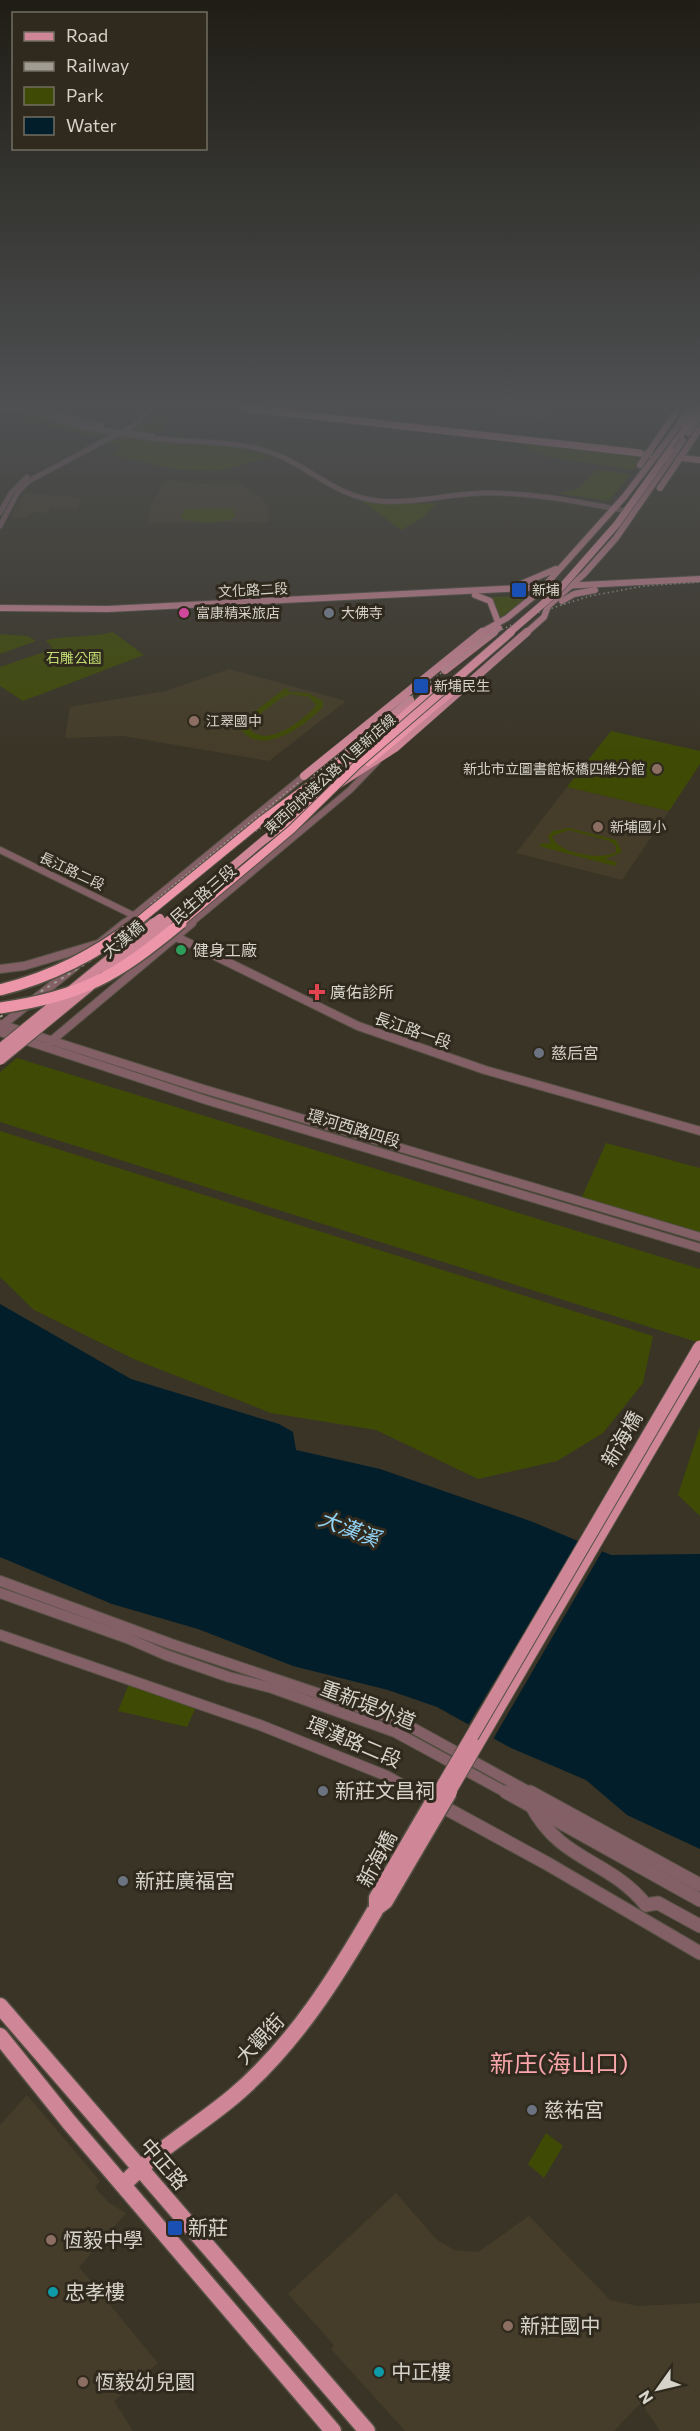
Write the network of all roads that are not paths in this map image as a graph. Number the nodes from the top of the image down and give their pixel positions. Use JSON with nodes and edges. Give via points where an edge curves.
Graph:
{"nodes":[{"id":1,"x":601,"y":521,"type":"edge"},
{"id":2,"x":619,"y":521,"type":"edge"},
{"id":3,"x":629,"y":521,"type":"edge"},
{"id":4,"x":563,"y":564,"type":"junction"},
{"id":5,"x":584,"y":573,"type":"junction"},
{"id":6,"x":700,"y":579,"type":"edge"},
{"id":7,"x":700,"y":585,"type":"edge"},
{"id":8,"x":604,"y":586,"type":"junction"},
{"id":9,"x":569,"y":588,"type":"junction"},
{"id":10,"x":507,"y":589,"type":"junction"},
{"id":11,"x":542,"y":589,"type":"junction"},
{"id":12,"x":475,"y":595,"type":"junction"},
{"id":13,"x":0,"y":608,"type":"edge"},
{"id":14,"x":0,"y":613,"type":"edge"},
{"id":15,"x":544,"y":617,"type":"junction"},
{"id":16,"x":498,"y":622,"type":"junction"},
{"id":17,"x":460,"y":660,"type":"junction"},
{"id":18,"x":474,"y":678,"type":"junction"},
{"id":19,"x":466,"y":684,"type":"junction"},
{"id":20,"x":441,"y":687,"type":"junction"},
{"id":21,"x":389,"y":708,"type":"junction"},
{"id":22,"x":386,"y":720,"type":"junction"},
{"id":23,"x":351,"y":758,"type":"junction"},
{"id":24,"x":377,"y":762,"type":"junction"},
{"id":25,"x":304,"y":776,"type":"joint"},
{"id":26,"x":283,"y":817,"type":"joint"},
{"id":27,"x":279,"y":828,"type":"junction"},
{"id":28,"x":292,"y":829,"type":"junction"},
{"id":29,"x":261,"y":839,"type":"junction"},
{"id":30,"x":0,"y":850,"type":"edge"},
{"id":31,"x":136,"y":916,"type":"junction"},
{"id":32,"x":177,"y":935,"type":"junction"},
{"id":33,"x":98,"y":944,"type":"junction"},
{"id":34,"x":82,"y":960,"type":"junction"},
{"id":35,"x":0,"y":969,"type":"edge"},
{"id":36,"x":0,"y":990,"type":"edge"},
{"id":37,"x":0,"y":1008,"type":"edge"},
{"id":38,"x":1,"y":1027,"type":"edge"},
{"id":39,"x":49,"y":1043,"type":"junction"},
{"id":40,"x":0,"y":1049,"type":"edge"},
{"id":41,"x":0,"y":1060,"type":"edge"},
{"id":42,"x":700,"y":1131,"type":"edge"},
{"id":43,"x":700,"y":1237,"type":"edge"},
{"id":44,"x":700,"y":1248,"type":"edge"},
{"id":45,"x":700,"y":1347,"type":"edge"},
{"id":46,"x":700,"y":1364,"type":"edge"},
{"id":47,"x":0,"y":1581,"type":"edge"},
{"id":48,"x":0,"y":1593,"type":"edge"},
{"id":49,"x":0,"y":1635,"type":"edge"},
{"id":50,"x":531,"y":1805,"type":"junction"},
{"id":51,"x":700,"y":1885,"type":"edge"},
{"id":52,"x":700,"y":1900,"type":"edge"},
{"id":53,"x":646,"y":1905,"type":"junction"},
{"id":54,"x":377,"y":1907,"type":"junction"},
{"id":55,"x":641,"y":1918,"type":"junction"},
{"id":56,"x":700,"y":1926,"type":"edge"},
{"id":57,"x":700,"y":1953,"type":"edge"},
{"id":58,"x":0,"y":2006,"type":"edge"},
{"id":59,"x":0,"y":2036,"type":"edge"},
{"id":60,"x":138,"y":2168,"type":"junction"},
{"id":61,"x":123,"y":2185,"type":"junction"},
{"id":62,"x":333,"y":2431,"type":"edge"},
{"id":63,"x":367,"y":2431,"type":"edge"}],
"edges":[{"from":1,"to":4,"type":"main road","name":"民生路三段"},
{"from":2,"to":20,"type":"highway","name":"東西向快速公路 八里新店線","bridge":true,"via":[[559,590]]},
{"from":3,"to":5,"type":"main road","name":"民生路三段"},
{"from":4,"to":10,"type":"main road"},
{"from":4,"to":11,"type":"main road","name":"民生路三段"},
{"from":5,"to":8,"type":"main road"},
{"from":5,"to":9,"type":"main road","name":"民生路三段"},
{"from":6,"to":8,"type":"main road"},
{"from":7,"to":8,"type":"main road"},
{"from":8,"to":9,"type":"main road"},
{"from":8,"to":15,"type":"main road","via":[[568,596]]},
{"from":9,"to":11,"type":"main road"},
{"from":9,"to":15,"type":"main road","name":"民生路三段","via":[[548,606]]},
{"from":10,"to":11,"type":"main road","name":"文化路二段"},
{"from":10,"to":13,"type":"main road","name":"文化路二段","via":[[108,609]]},
{"from":11,"to":12,"type":"main road","name":"文化路二段"},
{"from":11,"to":16,"type":"main road","name":"民生路三段"},
{"from":12,"to":14,"type":"main road","name":"文化路二段","via":[[94,615]]},
{"from":12,"to":16,"type":"main road","via":[[490,601]]},
{"from":15,"to":18,"type":"main road","name":"民生路三段"},
{"from":16,"to":17,"type":"main road","name":"民生路三段","via":[[499,628]]},
{"from":16,"to":21,"type":"main road","name":"民生路三段"},
{"from":17,"to":18,"type":"main road","via":[[449,672]]},
{"from":17,"to":22,"type":"main road","name":"民生路三段"},
{"from":18,"to":19,"type":"main road","name":"民生路三段"},
{"from":19,"to":24,"type":"main road","name":"民生路三段"},
{"from":19,"to":28,"type":"highway","bridge":true,"via":[[454,690]]},
{"from":20,"to":23,"type":"highway","bridge":true},
{"from":20,"to":28,"type":"highway","name":"東西向快速公路 八里新店線","bridge":true},
{"from":20,"to":36,"type":"highway","name":"東西向快速公路 八里新店線","bridge":true,"via":[[269,814],[94,955],[48,978]]},
{"from":21,"to":22,"type":"main road"},
{"from":21,"to":25,"type":"main road","name":"民生路三段"},
{"from":22,"to":23,"type":"main road","name":"民生路三段"},
{"from":23,"to":26,"type":"highway"},
{"from":23,"to":27,"type":"highway"},
{"from":24,"to":27,"type":"main road","name":"民生路三段"},
{"from":24,"to":32,"type":"street","name":"民生路三段","via":[[350,790]]},
{"from":25,"to":31,"type":"street","name":"民生路三段","via":[[269,810]]},
{"from":26,"to":29,"type":"main road"},
{"from":27,"to":29,"type":"main road","name":"民生路三段"},
{"from":28,"to":37,"type":"highway","name":"東西向快速公路 八里新店線","bridge":true,"via":[[146,952],[110,976],[69,995]]},
{"from":29,"to":40,"type":"main road","name":"大漢橋","bridge":true},
{"from":29,"to":41,"type":"main road","name":"大漢橋","bridge":true},
{"from":30,"to":31,"type":"street","name":"長江路二段"},
{"from":31,"to":32,"type":"street","name":"長江路一段"},
{"from":31,"to":33,"type":"street","name":"民生路三段"},
{"from":31,"to":34,"type":"street","name":"民生路三段"},
{"from":32,"to":39,"type":"street","name":"民生路三段"},
{"from":32,"to":42,"type":"street","name":"長江路一段","via":[[354,1024],[394,1040]]},
{"from":33,"to":34,"type":"street","name":"民生路三段"},
{"from":33,"to":35,"type":"street"},
{"from":34,"to":38,"type":"street","name":"民生路三段"},
{"from":38,"to":39,"type":"street","name":"環河西路四段"},
{"from":39,"to":43,"type":"street","name":"環河西路四段"},
{"from":39,"to":44,"type":"street","name":"環河西路四段","via":[[209,1101]]},
{"from":45,"to":54,"type":"main road","name":"新海橋","bridge":true,"via":[[377,1898]]},
{"from":46,"to":54,"type":"main road","name":"新海橋","bridge":true,"via":[[385,1901]]},
{"from":47,"to":51,"type":"street","name":"重新堤外道","via":[[400,1721]]},
{"from":48,"to":50,"type":"street","name":"重新堤外道","via":[[166,1655],[394,1732]]},
{"from":49,"to":55,"type":"street","name":"環漢路二段","via":[[261,1725],[387,1776]]},
{"from":50,"to":52,"type":"street","name":"重新堤外道"},
{"from":50,"to":53,"type":"street","via":[[535,1818],[560,1847],[637,1890]]},
{"from":53,"to":55,"type":"street"},
{"from":53,"to":56,"type":"street","via":[[658,1902]]},
{"from":54,"to":60,"type":"main road","name":"大觀街","via":[[312,2013],[280,2052],[233,2097]]},
{"from":55,"to":57,"type":"street","name":"環漢路二段"},
{"from":58,"to":60,"type":"main road","name":"中正路"},
{"from":59,"to":61,"type":"main road"},
{"from":60,"to":61,"type":"main road","name":"大觀街"},
{"from":60,"to":63,"type":"main road","name":"中正路"},
{"from":61,"to":62,"type":"main road"}]}
